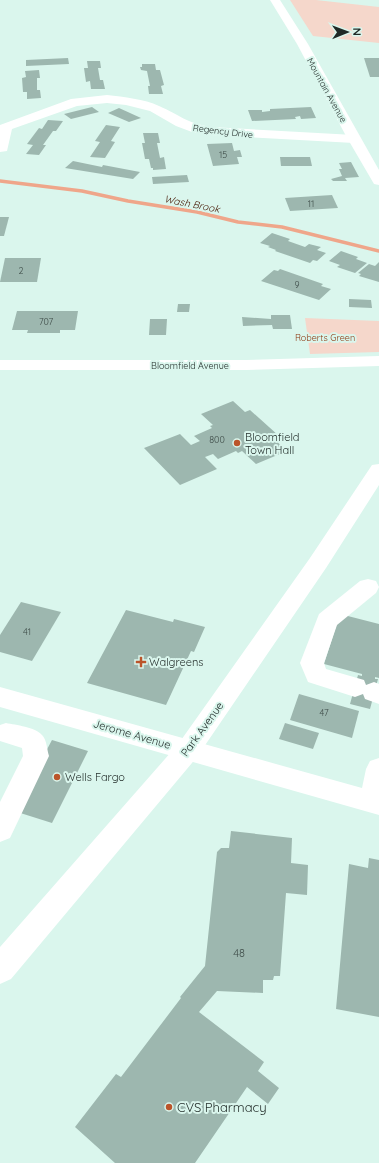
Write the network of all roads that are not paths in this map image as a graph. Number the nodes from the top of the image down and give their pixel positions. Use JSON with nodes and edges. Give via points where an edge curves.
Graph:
{"nodes":[{"id":1,"x":275,"y":0,"type":"edge"},
{"id":2,"x":3,"y":128,"type":"edge"},
{"id":3,"x":354,"y":139,"type":"junction"},
{"id":4,"x":0,"y":148,"type":"edge"},
{"id":5,"x":379,"y":181,"type":"edge"},
{"id":6,"x":379,"y":361,"type":"edge"},
{"id":7,"x":0,"y":365,"type":"edge"},
{"id":8,"x":379,"y":470,"type":"edge"},
{"id":9,"x":368,"y":587,"type":"dead end"},
{"id":10,"x":369,"y":691,"type":"edge"},
{"id":11,"x":0,"y":697,"type":"edge"},
{"id":12,"x":6,"y":733,"type":"dead end"},
{"id":13,"x":188,"y":750,"type":"junction"},
{"id":14,"x":379,"y":769,"type":"edge"},
{"id":15,"x":376,"y":803,"type":"edge"},
{"id":16,"x":0,"y":830,"type":"edge"},
{"id":17,"x":0,"y":970,"type":"edge"}],
"edges":[{"from":1,"to":3,"type":"main road","name":"Mountain Avenue"},
{"from":2,"to":3,"type":"main road","name":"Regency Drive","via":[[75,102],[107,99],[154,108],[180,123],[198,129]]},
{"from":2,"to":4,"type":"main road","name":"Regency Drive"},
{"from":3,"to":5,"type":"main road","name":"Mountain Avenue"},
{"from":6,"to":7,"type":"main road","name":"Bloomfield Avenue","via":[[239,365]]},
{"from":8,"to":13,"type":"main road","name":"Park Avenue","via":[[318,563]]},
{"from":9,"to":10,"type":"main road","via":[[327,620],[312,663],[316,675]]},
{"from":11,"to":13,"type":"main road","name":"Jerome Avenue"},
{"from":12,"to":16,"type":"main road","via":[[33,742],[36,756]]},
{"from":13,"to":15,"type":"main road","name":"Jerome Avenue"},
{"from":13,"to":17,"type":"main road","name":"Park Avenue"},
{"from":14,"to":15,"type":"main road"}]}
